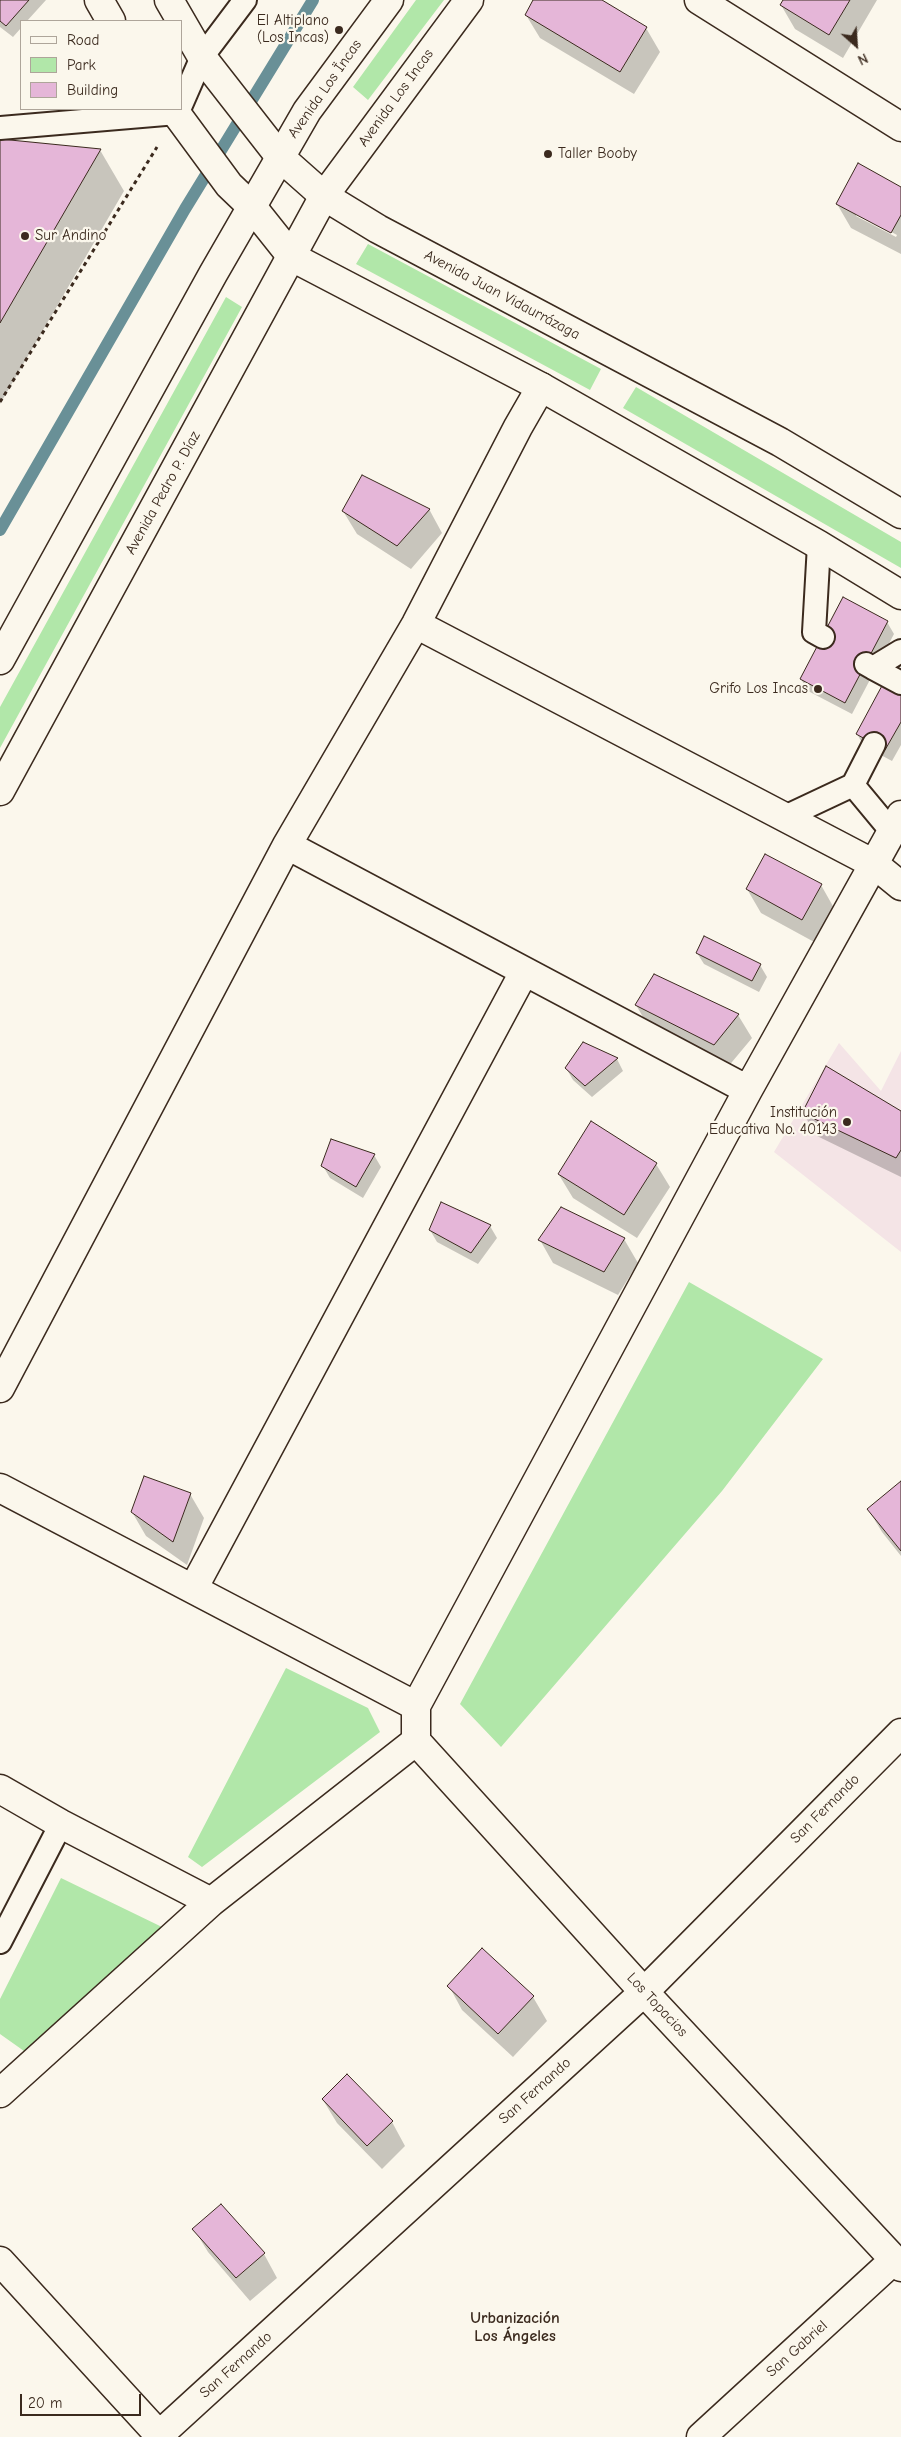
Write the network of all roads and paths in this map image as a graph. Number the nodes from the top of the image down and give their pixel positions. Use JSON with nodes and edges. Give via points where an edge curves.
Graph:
{"nodes":[{"id":1,"x":99,"y":0,"type":"edge"},
{"id":2,"x":169,"y":0,"type":"edge"},
{"id":3,"x":245,"y":0,"type":"edge"},
{"id":4,"x":389,"y":0,"type":"edge"},
{"id":5,"x":469,"y":0,"type":"edge"},
{"id":6,"x":699,"y":0,"type":"edge"},
{"id":7,"x":110,"y":20,"type":"edge"},
{"id":8,"x":181,"y":20,"type":"edge"},
{"id":9,"x":182,"y":22,"type":"edge"},
{"id":10,"x":202,"y":57,"type":"junction"},
{"id":11,"x":182,"y":108,"type":"edge"},
{"id":12,"x":180,"y":113,"type":"edge"},
{"id":13,"x":901,"y":127,"type":"edge"},
{"id":14,"x":0,"y":128,"type":"edge"},
{"id":15,"x":272,"y":147,"type":"junction"},
{"id":16,"x":324,"y":196,"type":"junction"},
{"id":17,"x":253,"y":208,"type":"junction"},
{"id":18,"x":292,"y":257,"type":"junction"},
{"id":19,"x":541,"y":387,"type":"junction"},
{"id":20,"x":0,"y":402,"type":"edge"},
{"id":21,"x":901,"y":514,"type":"edge"},
{"id":22,"x":819,"y":545,"type":"junction"},
{"id":23,"x":901,"y":594,"type":"edge"},
{"id":24,"x":416,"y":624,"type":"junction"},
{"id":25,"x":823,"y":637,"type":"dead end"},
{"id":26,"x":901,"y":651,"type":"edge"},
{"id":27,"x":0,"y":660,"type":"edge"},
{"id":28,"x":901,"y":683,"type":"edge"},
{"id":29,"x":874,"y":744,"type":"dead end"},
{"id":30,"x":853,"y":785,"type":"junction"},
{"id":31,"x":0,"y":791,"type":"edge"},
{"id":32,"x":785,"y":817,"type":"junction"},
{"id":33,"x":897,"y":823,"type":"edge"},
{"id":34,"x":287,"y":845,"type":"junction"},
{"id":35,"x":874,"y":864,"type":"junction"},
{"id":36,"x":901,"y":886,"type":"edge"},
{"id":37,"x":524,"y":972,"type":"junction"},
{"id":38,"x":748,"y":1090,"type":"junction"},
{"id":39,"x":0,"y":1388,"type":"edge"},
{"id":40,"x":0,"y":1488,"type":"edge"},
{"id":41,"x":193,"y":1589,"type":"junction"},
{"id":42,"x":416,"y":1706,"type":"junction"},
{"id":43,"x":901,"y":1733,"type":"edge"},
{"id":44,"x":416,"y":1741,"type":"junction"},
{"id":45,"x":0,"y":1789,"type":"edge"},
{"id":46,"x":61,"y":1824,"type":"junction"},
{"id":47,"x":211,"y":1902,"type":"junction"},
{"id":48,"x":0,"y":1942,"type":"edge"},
{"id":49,"x":644,"y":1992,"type":"junction"},
{"id":50,"x":0,"y":2093,"type":"edge"},
{"id":51,"x":0,"y":2261,"type":"edge"},
{"id":52,"x":898,"y":2263,"type":"edge"},
{"id":53,"x":159,"y":2436,"type":"edge"},
{"id":54,"x":701,"y":2437,"type":"edge"}],
"edges":[{"from":1,"to":7,"type":"street"},
{"from":2,"to":8,"type":"street","name":"Avenida Juan Vidaurrázaga"},
{"from":3,"to":10,"type":"lane"},
{"from":4,"to":15,"type":"street","name":"Avenida Los Ïncas","via":[[307,111]]},
{"from":5,"to":16,"type":"street","name":"Avenida Los Incas"},
{"from":6,"to":13,"type":"street"},
{"from":9,"to":10,"type":"street","name":"Avenida Juan Vidaurrázaga"},
{"from":10,"to":11,"type":"lane"},
{"from":10,"to":15,"type":"street","name":"Avenida Juan Vidaurrázaga"},
{"from":12,"to":14,"type":"lane"},
{"from":12,"to":17,"type":"street","via":[[229,185]]},
{"from":12,"to":20,"type":"path"},
{"from":15,"to":16,"type":"street","name":"Avenida Juan Vidaurrázaga"},
{"from":15,"to":17,"type":"street","name":"Avenida Los Ïncas"},
{"from":16,"to":18,"type":"street","name":"Avenida Pedro P. Díaz"},
{"from":16,"to":21,"type":"street","name":"Avenida Juan Vidaurrázaga","via":[[378,229],[780,442]]},
{"from":17,"to":18,"type":"street"},
{"from":17,"to":27,"type":"street","via":[[213,274]]},
{"from":18,"to":19,"type":"street"},
{"from":18,"to":31,"type":"street","name":"Avenida Pedro P. Díaz"},
{"from":19,"to":22,"type":"street"},
{"from":19,"to":24,"type":"street"},
{"from":22,"to":23,"type":"street"},
{"from":22,"to":25,"type":"lane","via":[[814,632]]},
{"from":24,"to":32,"type":"street"},
{"from":24,"to":34,"type":"street"},
{"from":26,"to":28,"type":"lane","via":[[870,666]]},
{"from":29,"to":30,"type":"lane"},
{"from":30,"to":32,"type":"lane"},
{"from":30,"to":33,"type":"lane"},
{"from":32,"to":35,"type":"street"},
{"from":33,"to":35,"type":"street"},
{"from":34,"to":37,"type":"street"},
{"from":34,"to":39,"type":"street"},
{"from":35,"to":36,"type":"street"},
{"from":35,"to":38,"type":"street"},
{"from":37,"to":38,"type":"street"},
{"from":37,"to":41,"type":"street"},
{"from":38,"to":42,"type":"street"},
{"from":40,"to":41,"type":"street"},
{"from":41,"to":42,"type":"street"},
{"from":42,"to":44,"type":"street"},
{"from":43,"to":49,"type":"street","name":"San Fernando"},
{"from":44,"to":47,"type":"street"},
{"from":44,"to":49,"type":"street","name":"Los Topacios"},
{"from":45,"to":46,"type":"street"},
{"from":46,"to":47,"type":"street"},
{"from":46,"to":48,"type":"lane"},
{"from":47,"to":50,"type":"street"},
{"from":49,"to":52,"type":"street","name":"Los Topacios"},
{"from":49,"to":53,"type":"street","name":"San Fernando"},
{"from":51,"to":53,"type":"street"},
{"from":52,"to":54,"type":"street","name":"San Gabriel"}]}
